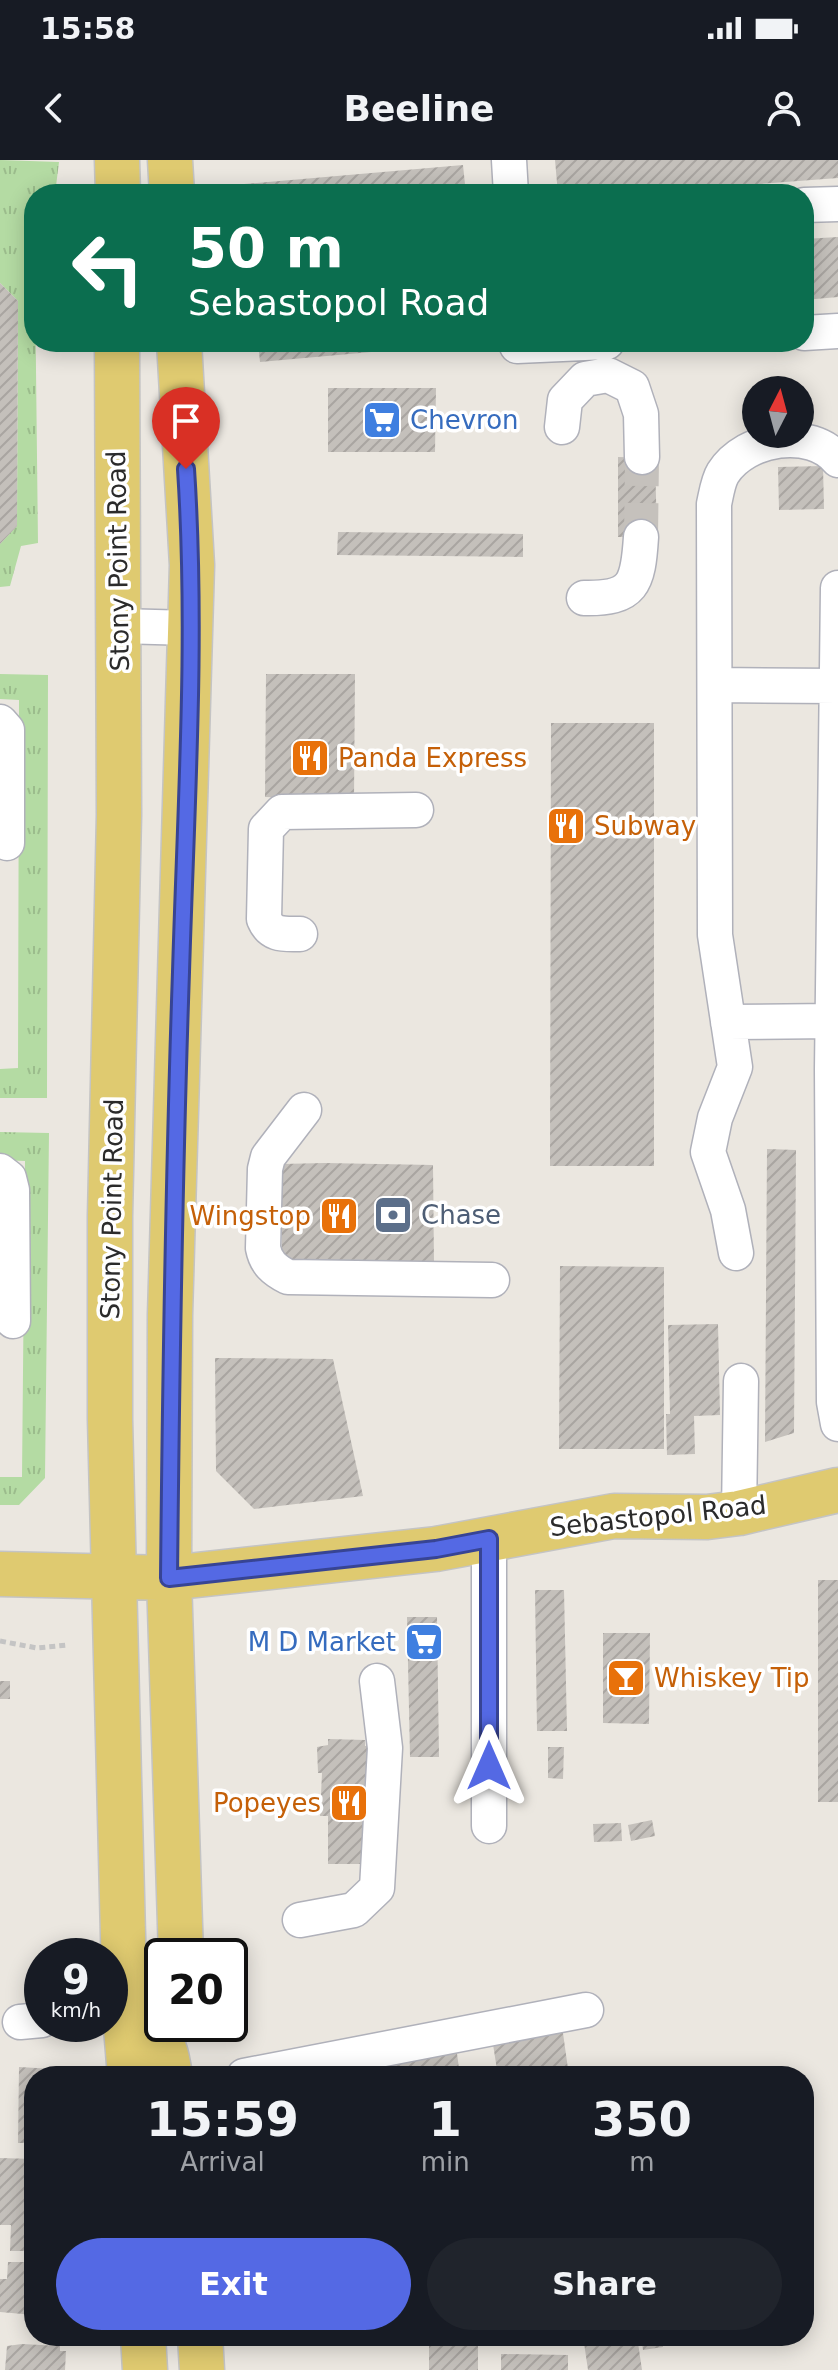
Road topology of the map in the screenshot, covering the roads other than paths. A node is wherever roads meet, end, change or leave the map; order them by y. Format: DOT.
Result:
graph roads {
  1 [pos="117,160"];
  2 [pos="170,160"];
  3 [pos="509,160"];
  4 [pos="118,184"];
  5 [pos="171,184"];
  6 [pos="510,184"];
  7 [pos="838,204"];
  8 [pos="814,205"];
  9 [pos="838,331"];
  10 [pos="814,332"];
  11 [pos="117,352"];
  12 [pos="180,352"];
  13 [pos="562,427"];
  14 [pos="642,457"];
  15 [pos="838,460"];
  16 [pos="641,537"];
  17 [pos="838,588"];
  18 [pos="584,598"];
  19 [pos="119,626"];
  20 [pos="191,628"];
  21 [pos="715,685"];
  22 [pos="837,686"];
  23 [pos="0,722"];
  24 [pos="416,810"];
  25 [pos="7,843"];
  26 [pos="300,934"];
  27 [pos="833,1021"];
  28 [pos="728,1022"];
  29 [pos="304,1110"];
  30 [pos="0,1171"];
  31 [pos="736,1253"];
  32 [pos="492,1280"];
  33 [pos="13,1321"];
  34 [pos="741,1381"];
  35 [pos="838,1424"];
  36 [pos="838,1490"];
  37 [pos="739,1513"];
  38 [pos="489,1539"];
  39 [pos="0,1574"];
  40 [pos="169,1578"];
  41 [pos="115,1579"];
  42 [pos="377,1681"];
  43 [pos="489,1826"];
  44 [pos="300,1920"];
  45 [pos="117,1938"];
  46 [pos="180,1938"];
  47 [pos="586,2010"];
  48 [pos="128,2017"];
  49 [pos="123,2042"];
  50 [pos="184,2042"];
  51 [pos="128,2066"];
  52 [pos="169,2066"];
  53 [pos="185,2066"];
  54 [pos="296,2066"];
  55 [pos="144,2346"];
  56 [pos="201,2346"];
  57 [pos="145,2370"];
  58 [pos="202,2370"];
  1 -- 4 [label="main road"];
  2 -- 5 [label="main road"];
  3 -- 6 [label="lane"];
  7 -- 8 [label="lane"];
  9 -- 10 [label="lane"];
  11 -- 19 [label="main road, Stony Point Road"];
  12 -- 20 [label="main road"];
  13 -- 14 [label="lane"];
  15 -- 21 [label="lane"];
  16 -- 18 [label="lane"];
  17 -- 22 [label="lane"];
  19 -- 20 [label="lane"];
  19 -- 41 [label="main road, Stony Point Road"];
  20 -- 40 [label="main road"];
  21 -- 22 [label="lane"];
  21 -- 28 [label="lane"];
  22 -- 27 [label="lane"];
  23 -- 25 [label="lane"];
  24 -- 26 [label="lane"];
  27 -- 28 [label="lane"];
  27 -- 35 [label="lane"];
  28 -- 31 [label="lane"];
  29 -- 32 [label="lane"];
  30 -- 33 [label="lane"];
  34 -- 37 [label="lane"];
  36 -- 37 [label="main road, Sebastopol Road"];
  37 -- 38 [label="main road, Sebastopol Road"];
  38 -- 40 [label="main road, Sebastopol Road"];
  38 -- 43 [label="lane"];
  39 -- 41 [label="main road, Sebastopol Road"];
  40 -- 41 [label="main road, Sebastopol Road"];
  40 -- 46 [label="main road"];
  41 -- 45 [label="main road, Stony Point Road"];
  42 -- 44 [label="lane"];
  47 -- 54 [label="lane"];
  48 -- 52 [label="main road"];
  49 -- 51 [label="main road, Stony Point Road"];
  50 -- 53 [label="main road"];
  55 -- 57 [label="main road"];
  56 -- 58 [label="main road"];
}
